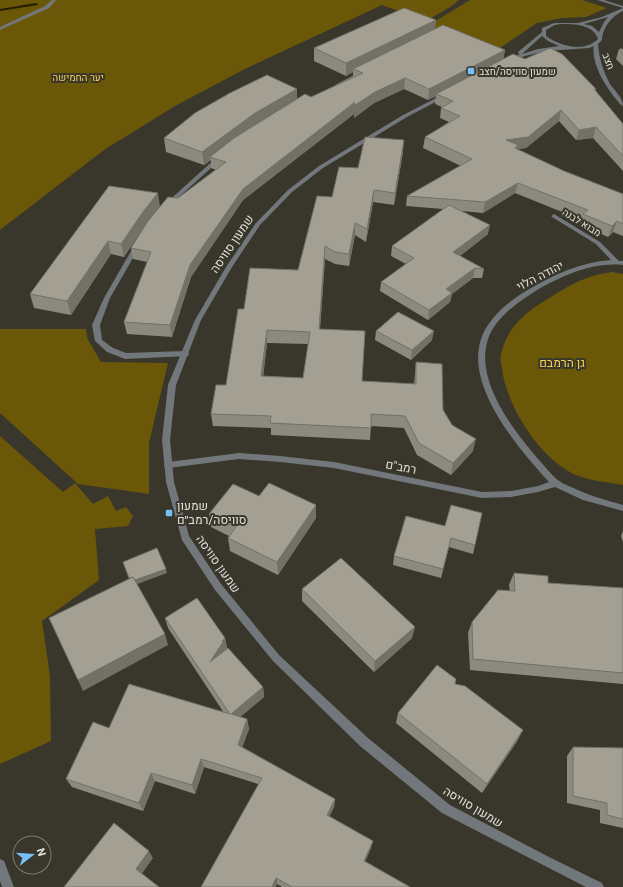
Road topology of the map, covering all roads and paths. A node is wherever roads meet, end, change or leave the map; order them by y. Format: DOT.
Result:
graph roads {
  1 [pos="54,0"];
  2 [pos="599,0"];
  3 [pos="623,8"];
  4 [pos="615,14"];
  5 [pos="569,23"];
  6 [pos="0,29"];
  7 [pos="543,33"];
  8 [pos="600,36"];
  9 [pos="596,44"];
  10 [pos="570,47"];
  11 [pos="370,69"];
  12 [pos="334,87"];
  13 [pos="452,91"];
  14 [pos="623,104"];
  15 [pos="227,152"];
  16 [pos="163,209"];
  17 [pos="554,216"];
  18 [pos="140,241"];
  19 [pos="620,263"];
  20 [pos="185,354"];
  21 [pos="168,465"];
  22 [pos="555,483"];
  23 [pos="623,508"];
  24 [pos="0,865"];
  25 [pos="8,887"];
  26 [pos="598,887"];
  1 -- 6 [label="street"];
  2 -- 3 [label="street"];
  3 -- 4 [label="street"];
  4 -- 5 [label="street"];
  4 -- 8 [label="street"];
  5 -- 7 [label="street"];
  5 -- 8 [label="street"];
  7 -- 10 [label="street"];
  7 -- 10 [label="street"];
  8 -- 9 [label="street"];
  9 -- 10 [label="street"];
  9 -- 14 [label="street, חצב"];
  11 -- 12 [label="street"];
  13 -- 20 [label="street, שמעון סוויסה"];
  15 -- 16 [label="street"];
  17 -- 19 [label="street, מבוא לבנה"];
  18 -- 20 [label="street"];
  19 -- 22 [label="street, יהודה הלוי"];
  20 -- 21 [label="street, שמעון סוויסה"];
  21 -- 22 [label="street, רמב\"ם"];
  21 -- 26 [label="street, שמעון סוויסה"];
  22 -- 23 [label="street"];
  24 -- 25 [label="street"];
}
